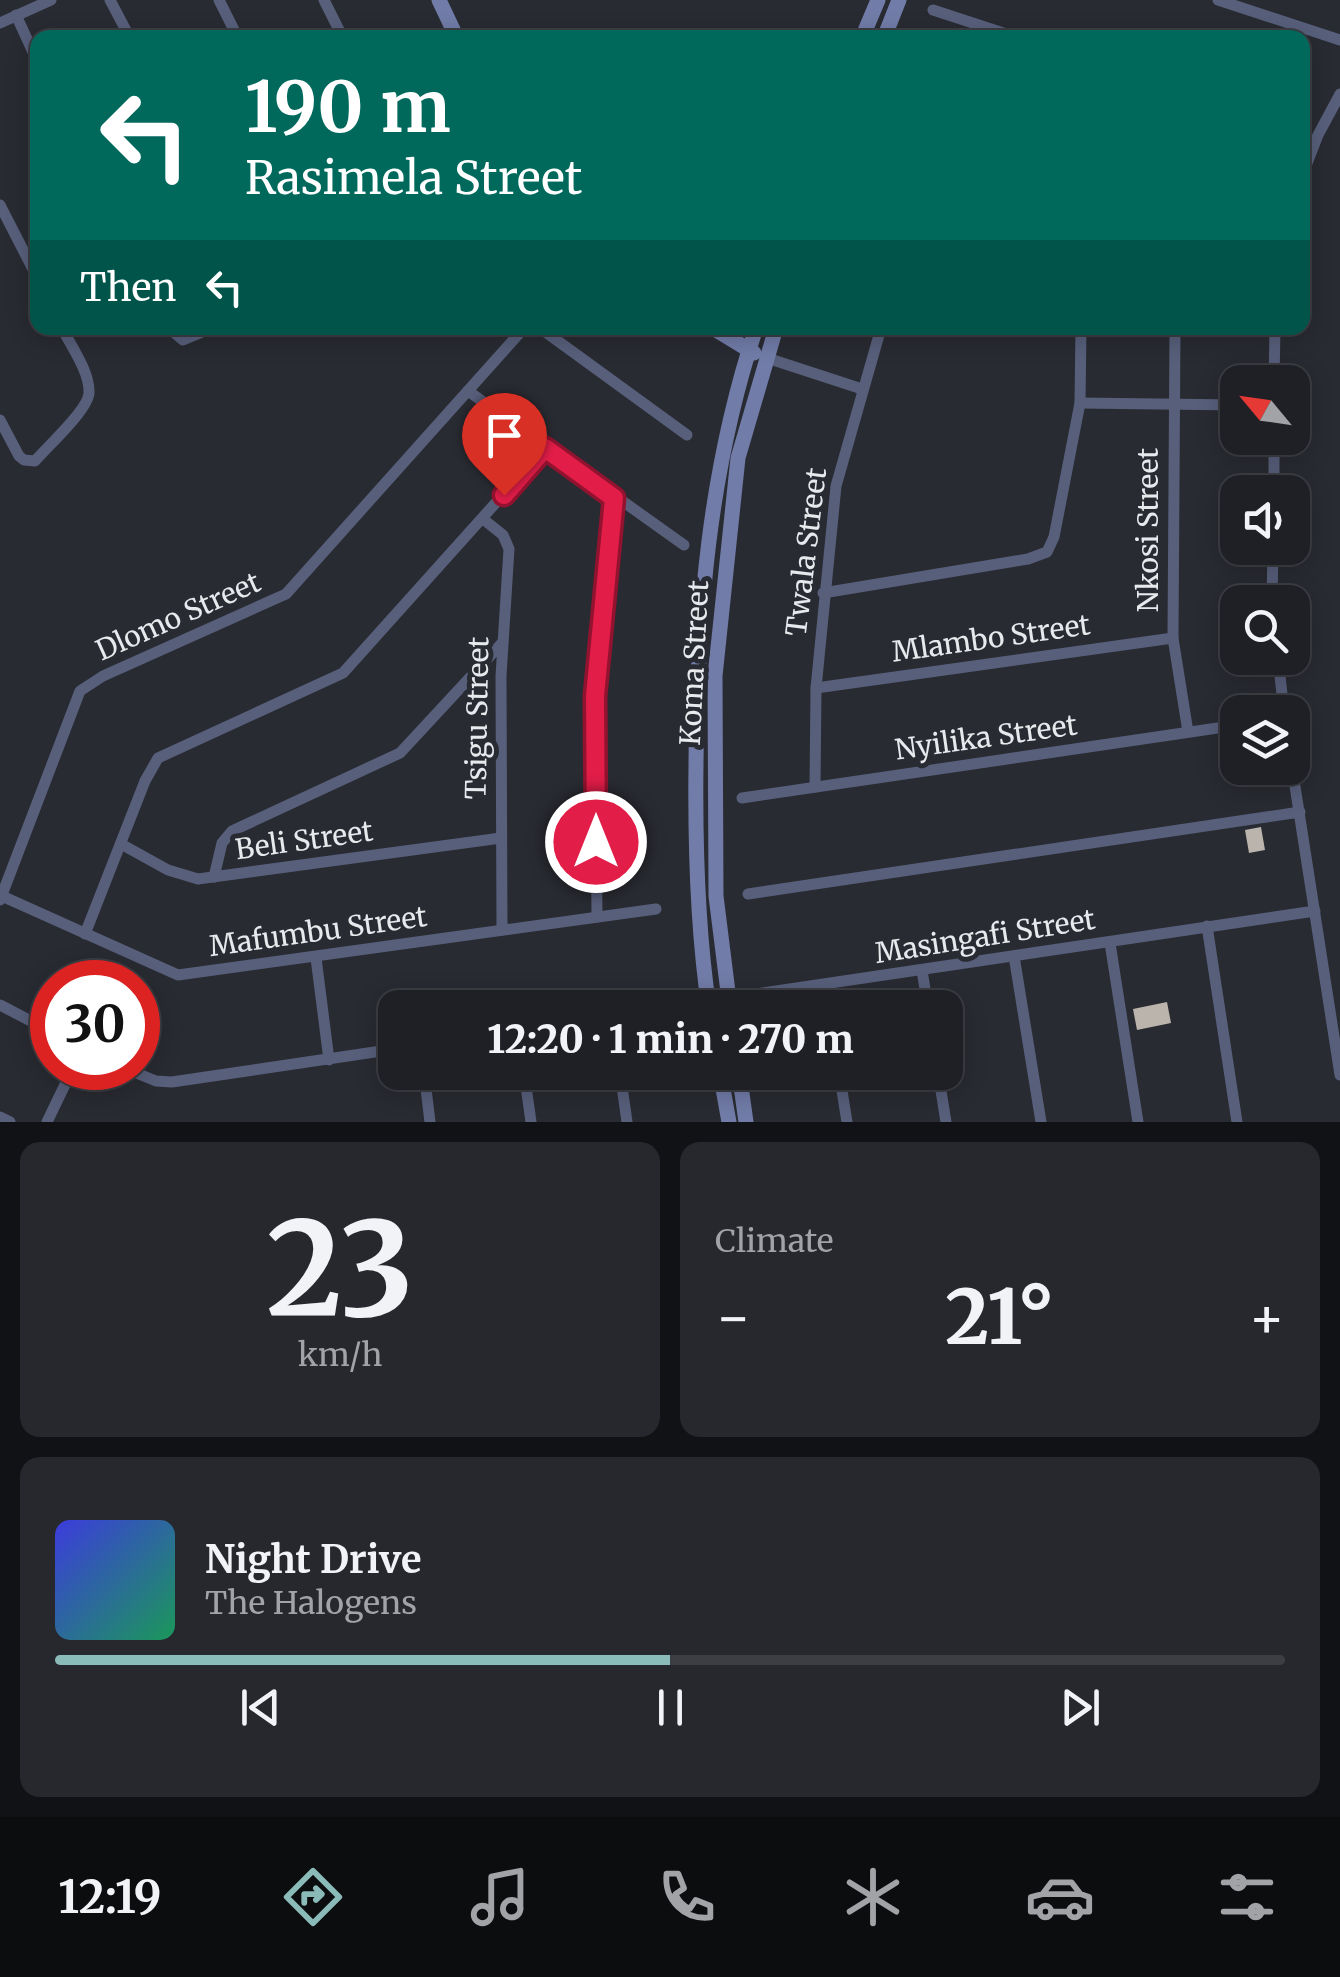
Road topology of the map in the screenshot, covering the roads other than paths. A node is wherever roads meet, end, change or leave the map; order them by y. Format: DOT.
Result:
graph roads {
  1 [pos="51,0"];
  2 [pos="110,0"];
  3 [pos="219,0"];
  4 [pos="324,0"];
  5 [pos="439,0"];
  6 [pos="878,0"];
  7 [pos="899,0"];
  8 [pos="1218,0"];
  9 [pos="934,10"];
  10 [pos="16,15"];
  11 [pos="0,22"];
  12 [pos="126,30"];
  13 [pos="234,30"];
  14 [pos="339,30"];
  15 [pos="453,30"];
  16 [pos="865,30"];
  17 [pos="887,30"];
  18 [pos="984,30"];
  19 [pos="1310,30"];
  20 [pos="1310,30"];
  21 [pos="1340,40"];
  22 [pos="30,46"];
  23 [pos="1340,94"];
  24 [pos="1310,132"];
  25 [pos="1318,135"];
  26 [pos="1310,156"];
  27 [pos="0,206"];
  28 [pos="30,264"];
  29 [pos="65,335"];
  30 [pos="518,335"];
  31 [pos="550,335"];
  32 [pos="724,335"];
  33 [pos="754,335"];
  34 [pos="774,335"];
  35 [pos="879,335"];
  36 [pos="1081,335"];
  37 [pos="1175,335"];
  38 [pos="1275,335"];
  39 [pos="748,351"];
  40 [pos="767,358"];
  41 [pos="1274,365"];
  42 [pos="468,390"];
  43 [pos="862,390"];
  44 [pos="1080,403"];
  45 [pos="1220,405"];
  46 [pos="1173,406"];
  47 [pos="0,420"];
  48 [pos="687,435"];
  49 [pos="545,448"];
  50 [pos="614,498"];
  51 [pos="483,518"];
  52 [pos="684,545"];
  53 [pos="823,593"];
  54 [pos="1173,638"];
  55 [pos="502,643"];
  56 [pos="816,688"];
  57 [pos="1220,728"];
  58 [pos="1188,732"];
  59 [pos="1295,785"];
  60 [pos="815,787"];
  61 [pos="742,798"];
  62 [pos="1300,812"];
  63 [pos="500,838"];
  64 [pos="121,844"];
  65 [pos="214,878"];
  66 [pos="748,894"];
  67 [pos="1,898"];
  68 [pos="656,909"];
  69 [pos="1315,912"];
  70 [pos="596,918"];
  71 [pos="1207,926"];
  72 [pos="502,930"];
  73 [pos="84,934"];
  74 [pos="1110,942"];
  75 [pos="1014,956"];
  76 [pos="316,958"];
  77 [pos="922,970"];
  78 [pos="825,986"];
  79 [pos="708,990"];
  80 [pos="727,990"];
  81 [pos="802,990"];
  82 [pos="826,990"];
  83 [pos="925,990"];
  84 [pos="0,1005"];
  85 [pos="30,1021"];
  86 [pos="378,1052"];
  87 [pos="329,1060"];
  88 [pos="1340,1075"];
  89 [pos="160,1081"];
  90 [pos="62,1090"];
  91 [pos="426,1090"];
  92 [pos="527,1090"];
  93 [pos="623,1090"];
  94 [pos="723,1090"];
  95 [pos="742,1090"];
  96 [pos="842,1090"];
  97 [pos="941,1090"];
  98 [pos="0,1117"];
  99 [pos="10,1122"];
  100 [pos="47,1122"];
  101 [pos="430,1122"];
  102 [pos="532,1122"];
  103 [pos="627,1122"];
  104 [pos="728,1122"];
  105 [pos="746,1122"];
  106 [pos="847,1122"];
  107 [pos="946,1122"];
  108 [pos="1041,1122"];
  109 [pos="1138,1122"];
  110 [pos="1237,1122"];
  1 -- 10 [label="street"];
  2 -- 12 [label="street"];
  3 -- 13 [label="street"];
  4 -- 14 [label="street"];
  5 -- 15 [label="main road"];
  6 -- 16 [label="main road"];
  7 -- 17 [label="main road"];
  8 -- 19 [label="street"];
  9 -- 18 [label="street"];
  10 -- 11 [label="street"];
  10 -- 22 [label="street"];
  20 -- 21 [label="street"];
  23 -- 25 [label="street"];
  24 -- 25 [label="street"];
  25 -- 26 [label="street"];
  27 -- 28 [label="street"];
  29 -- 47 [label="street"];
  30 -- 42 [label="street, Dlomo Street"];
  31 -- 48 [label="street"];
  32 -- 39 [label="main road"];
  33 -- 39 [label="main road, Koma Street"];
  34 -- 40 [label="main road, Koma Street"];
  35 -- 43 [label="street, Twala Street"];
  36 -- 44 [label="street"];
  37 -- 46 [label="street, Nkosi Street"];
  38 -- 41 [label="street"];
  39 -- 40 [label="main road"];
  39 -- 79 [label="main road, Koma Street"];
  40 -- 43 [label="street"];
  40 -- 80 [label="main road, Koma Street"];
  42 -- 49 [label="street"];
  42 -- 67 [label="street, Dlomo Street"];
  43 -- 53 [label="street, Twala Street"];
  44 -- 46 [label="street"];
  44 -- 53 [label="street"];
  45 -- 46 [label="street"];
  46 -- 54 [label="street, Nkosi Street"];
  49 -- 50 [label="street"];
  49 -- 51 [label="street"];
  50 -- 52 [label="street"];
  50 -- 70 [label="street"];
  51 -- 55 [label="street, Tsigu Street"];
  51 -- 64 [label="street"];
  53 -- 56 [label="street, Twala Street"];
  54 -- 56 [label="street, Mlambo Street"];
  54 -- 58 [label="street, Nkosi Street"];
  55 -- 63 [label="street, Tsigu Street"];
  55 -- 65 [label="street"];
  56 -- 60 [label="street, Twala Street"];
  57 -- 58 [label="street, Nyilika Street"];
  58 -- 60 [label="street, Nyilika Street"];
  59 -- 62 [label="street"];
  60 -- 61 [label="street, Nyilika Street"];
  62 -- 66 [label="street"];
  62 -- 69 [label="street"];
  63 -- 65 [label="street, Beli Street"];
  63 -- 72 [label="street, Tsigu Street"];
  64 -- 65 [label="street, Beli Street"];
  64 -- 73 [label="street"];
  67 -- 73 [label="street, Mafumbu Street"];
  68 -- 70 [label="street, Mafumbu Street"];
  69 -- 71 [label="street, Masingafi Street"];
  69 -- 88 [label="street"];
  70 -- 72 [label="street, Mafumbu Street"];
  71 -- 74 [label="street, Masingafi Street"];
  71 -- 110 [label="street"];
  72 -- 76 [label="street, Mafumbu Street"];
  73 -- 76 [label="street, Mafumbu Street"];
  74 -- 75 [label="street, Masingafi Street"];
  74 -- 109 [label="street"];
  75 -- 77 [label="street, Masingafi Street"];
  75 -- 108 [label="street"];
  76 -- 87 [label="street"];
  77 -- 78 [label="street, Masingafi Street"];
  77 -- 83 [label="street"];
  78 -- 81 [label="street, Masingafi Street"];
  78 -- 82 [label="street"];
  84 -- 85 [label="street"];
  86 -- 87 [label="street"];
  87 -- 89 [label="street"];
  90 -- 100 [label="street"];
  91 -- 101 [label="street"];
  92 -- 102 [label="street"];
  93 -- 103 [label="street"];
  94 -- 104 [label="main road"];
  95 -- 105 [label="main road"];
  96 -- 106 [label="street"];
  97 -- 107 [label="street"];
  98 -- 99 [label="street"];
}
